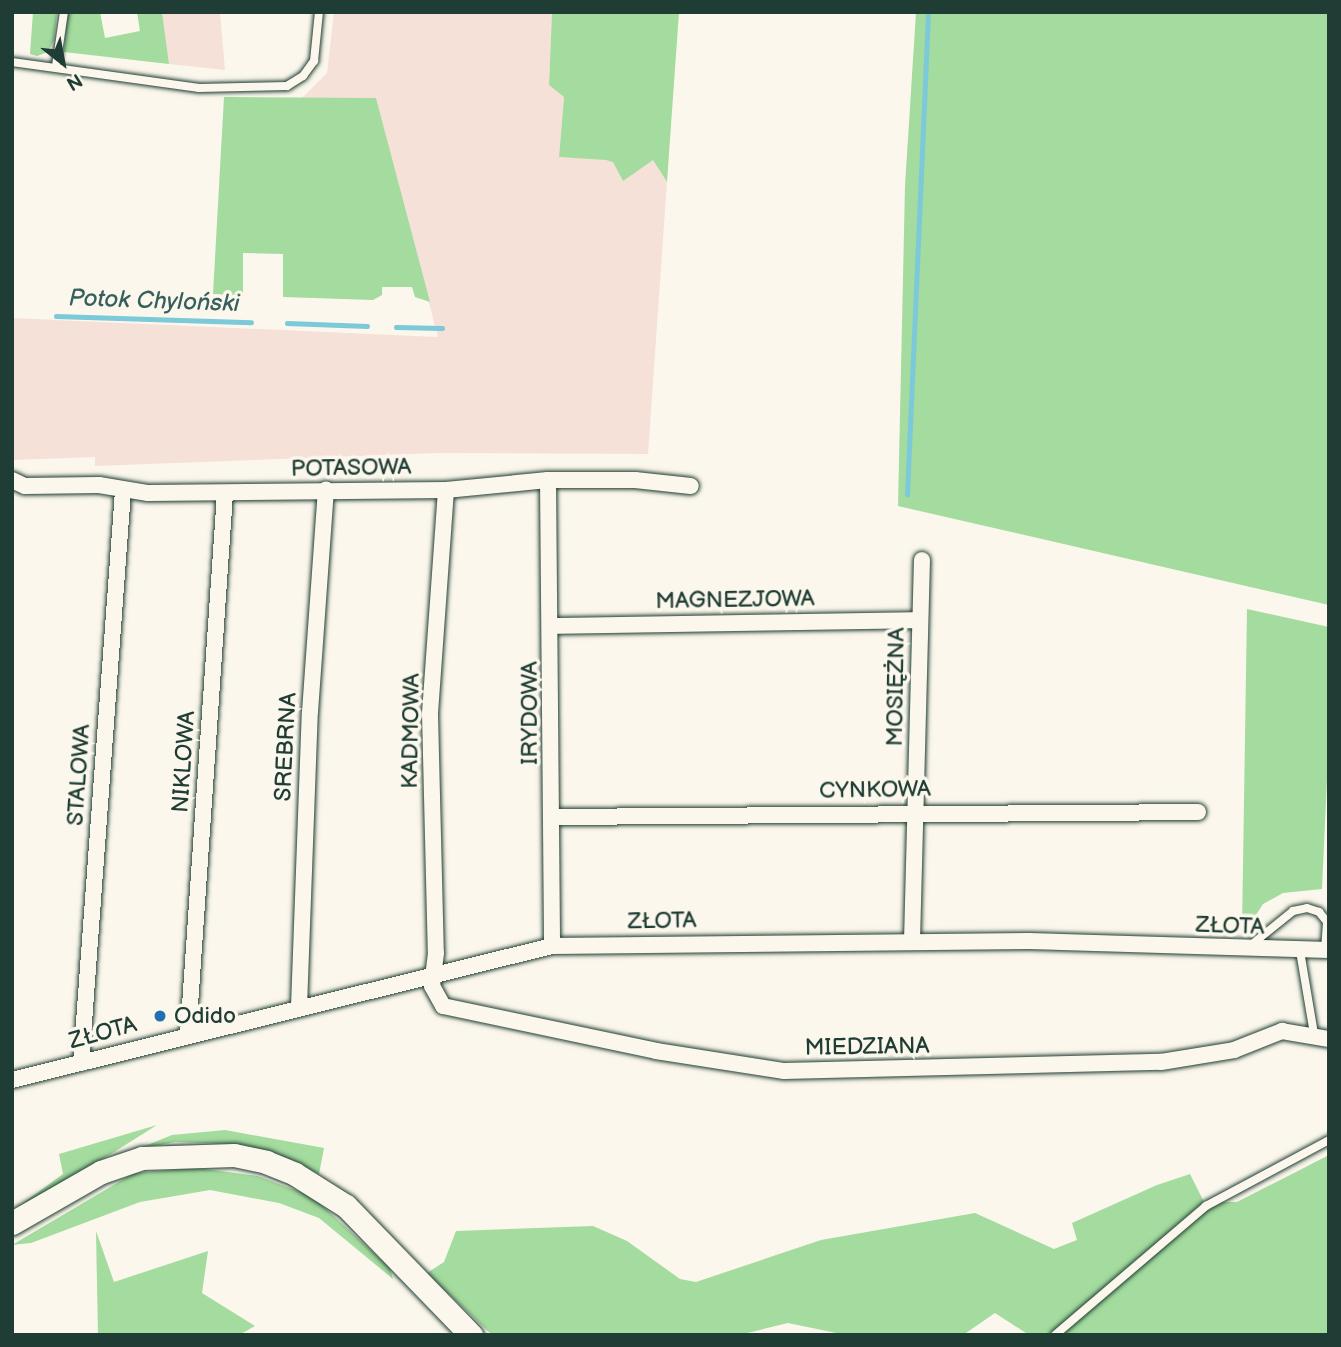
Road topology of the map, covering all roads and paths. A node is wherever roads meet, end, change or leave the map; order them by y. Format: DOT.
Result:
graph roads {
  1 [pos="64,12"];
  2 [pos="320,12"];
  3 [pos="12,62"];
  4 [pos="56,66"];
  5 [pos="548,480"];
  6 [pos="16,484"];
  7 [pos="691,486"];
  8 [pos="326,490"];
  9 [pos="446,490"];
  10 [pos="123,491"];
  11 [pos="225,493"];
  12 [pos="922,560"];
  13 [pos="920,620"];
  14 [pos="552,626"];
  15 [pos="1198,812"];
  16 [pos="916,813"];
  17 [pos="554,817"];
  18 [pos="912,941"];
  19 [pos="552,946"];
  20 [pos="1244,950"];
  21 [pos="1300,951"];
  22 [pos="1327,951"];
  23 [pos="433,974"];
  24 [pos="299,1007"];
  25 [pos="188,1035"];
  26 [pos="1321,1036"];
  27 [pos="81,1063"];
  28 [pos="12,1080"];
  29 [pos="1329,1140"];
  30 [pos="12,1223"];
  31 [pos="471,1335"];
  32 [pos="1055,1335"];
  1 -- 4 [label="lane"];
  2 -- 4 [label="lane"];
  3 -- 4 [label="lane"];
  5 -- 7 [label="street, POTASOWA"];
  5 -- 9 [label="street, POTASOWA"];
  5 -- 14 [label="street, IRYDOWA"];
  6 -- 10 [label="street, POTASOWA"];
  8 -- 9 [label="street, POTASOWA"];
  8 -- 11 [label="street, POTASOWA"];
  8 -- 24 [label="street, SREBRNA"];
  9 -- 23 [label="street, KADMOWA"];
  10 -- 11 [label="street, POTASOWA"];
  10 -- 27 [label="street, STALOWA"];
  11 -- 25 [label="street, NIKLOWA"];
  12 -- 13 [label="street, MOSIĘŻNA"];
  13 -- 14 [label="street, MAGNEZJOWA"];
  13 -- 16 [label="street, MOSIĘŻNA"];
  14 -- 17 [label="street, IRYDOWA"];
  15 -- 16 [label="street, CYNKOWA"];
  16 -- 17 [label="street, CYNKOWA"];
  16 -- 18 [label="street, MOSIĘŻNA"];
  17 -- 19 [label="street, IRYDOWA"];
  18 -- 19 [label="street, ZŁOTA"];
  18 -- 20 [label="street, ZŁOTA"];
  19 -- 23 [label="street, ZŁOTA"];
  20 -- 21 [label="street, ZŁOTA"];
  20 -- 22 [label="lane"];
  21 -- 22 [label="street, ZŁOTA"];
  21 -- 26 [label="lane"];
  23 -- 24 [label="street, ZŁOTA"];
  23 -- 26 [label="street, MIEDZIANA"];
  24 -- 25 [label="street, ZŁOTA"];
  25 -- 27 [label="street, ZŁOTA"];
  27 -- 28 [label="street, ZŁOTA"];
  29 -- 32 [label="lane"];
  30 -- 31 [label="street"];
}
